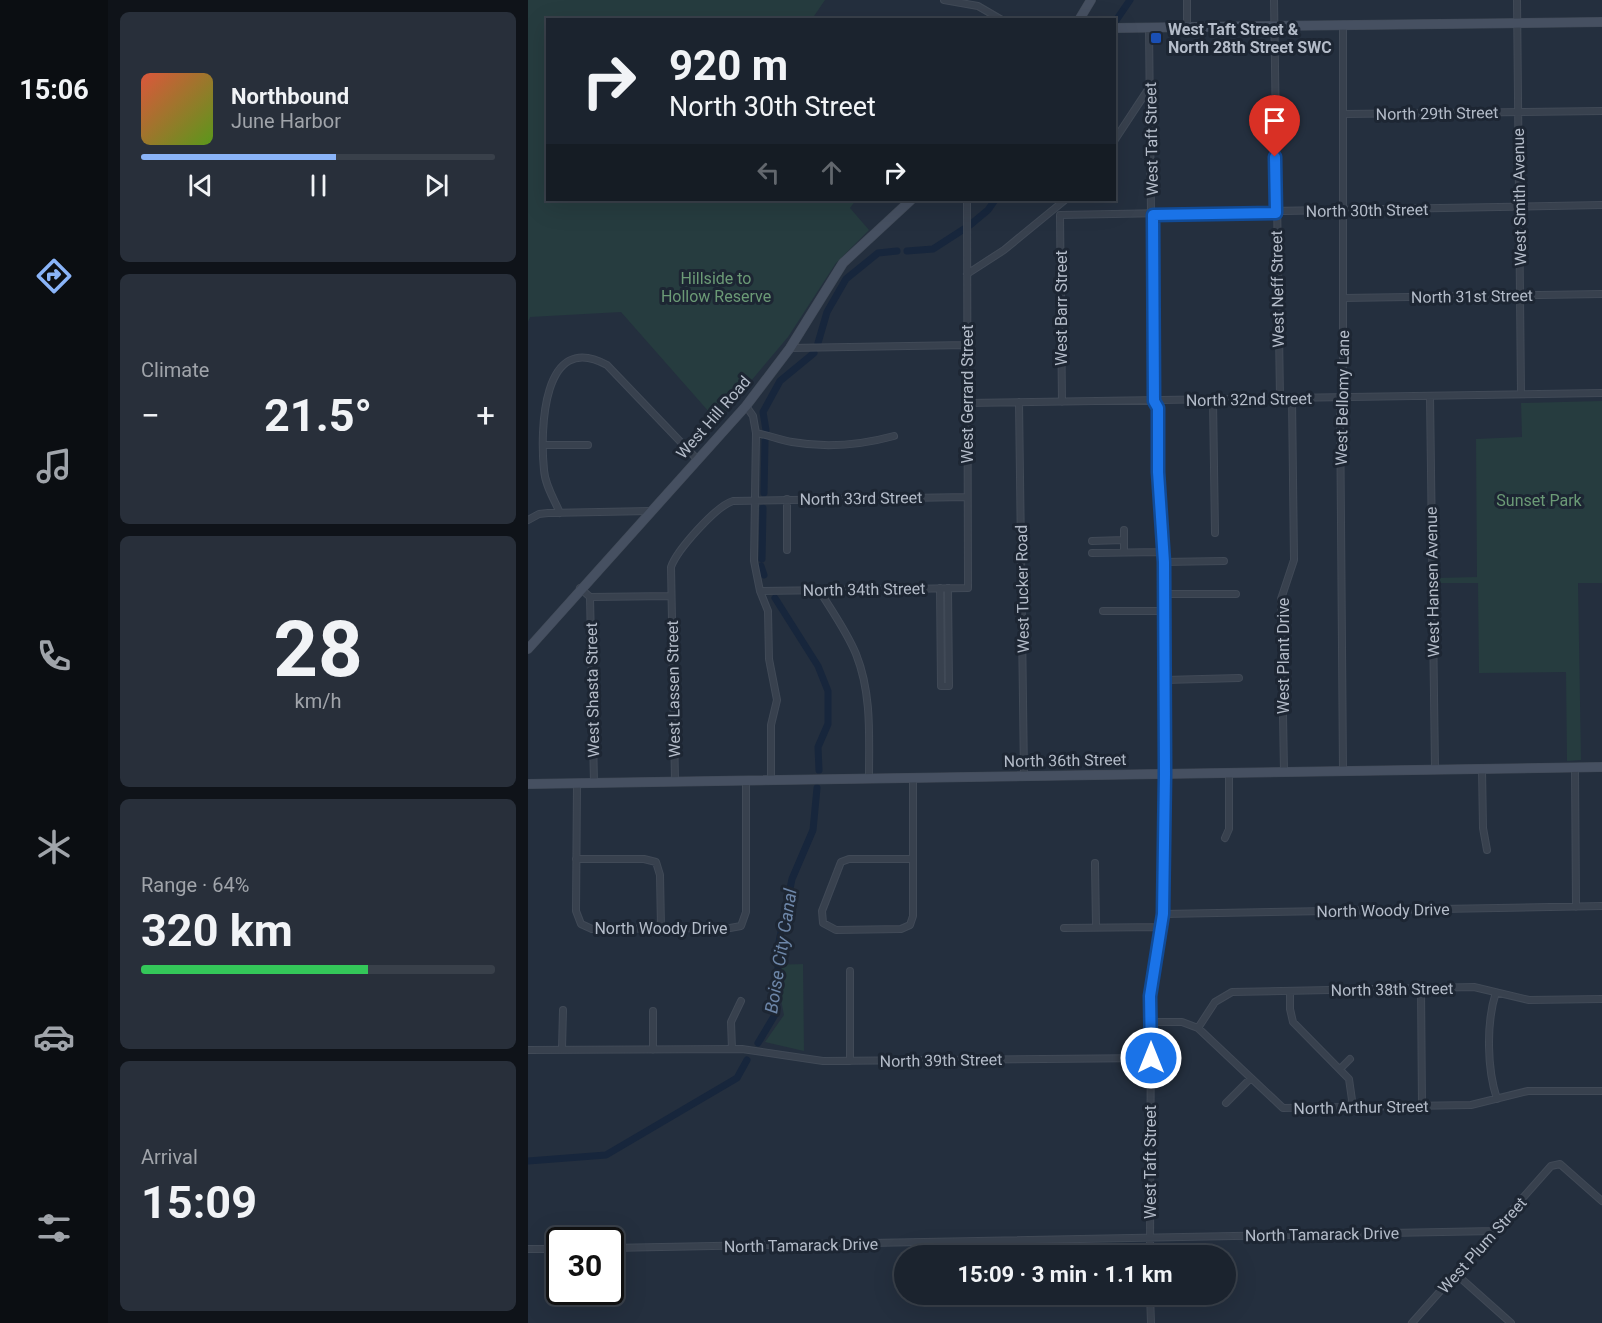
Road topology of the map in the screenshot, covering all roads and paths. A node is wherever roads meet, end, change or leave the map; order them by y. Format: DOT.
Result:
graph roads {
  1 [pos="944,0"];
  2 [pos="1091,0"];
  3 [pos="1187,0"];
  4 [pos="1274,0"];
  5 [pos="1517,0"];
  6 [pos="999,18"];
  7 [pos="1080,18"];
  8 [pos="1602,22"];
  9 [pos="1517,23"];
  10 [pos="1343,25"];
  11 [pos="1275,26"];
  12 [pos="1149,27"];
  13 [pos="1187,27"];
  14 [pos="1116,28"];
  15 [pos="1149,88"];
  16 [pos="1602,111"];
  17 [pos="1518,112"];
  18 [pos="1343,114"];
  19 [pos="1116,138"];
  20 [pos="910,201"];
  21 [pos="967,201"];
  22 [pos="1064,201"];
  23 [pos="1602,205"];
  24 [pos="1519,207"];
  25 [pos="1054,209"];
  26 [pos="1343,210"];
  27 [pos="1276,213"];
  28 [pos="1060,215"];
  29 [pos="1153,215"];
  30 [pos="967,273"];
  31 [pos="1602,294"];
  32 [pos="1520,295"];
  33 [pos="1343,298"];
  34 [pos="967,345"];
  35 [pos="790,348"];
  36 [pos="1602,393"];
  37 [pos="1521,394"];
  38 [pos="1430,396"];
  39 [pos="1340,398"];
  40 [pos="1280,399"];
  41 [pos="1292,399"];
  42 [pos="1213,400"];
  43 [pos="1154,401"];
  44 [pos="1019,402"];
  45 [pos="1062,402"];
  46 [pos="967,403"];
  47 [pos="746,406"];
  48 [pos="756,433"];
  49 [pos="894,436"];
  50 [pos="544,445"];
  51 [pos="588,445"];
  52 [pos="698,459"];
  53 [pos="968,497"];
  54 [pos="787,499"];
  55 [pos="755,501"];
  56 [pos="651,511"];
  57 [pos="560,513"];
  58 [pos="528,520"];
  59 [pos="1124,530"];
  60 [pos="1215,533"];
  61 [pos="1124,540"];
  62 [pos="1092,541"];
  63 [pos="788,550"];
  64 [pos="1124,552"];
  65 [pos="1161,552"];
  66 [pos="1092,553"];
  67 [pos="1224,561"];
  68 [pos="1164,562"];
  69 [pos="580,588"];
  70 [pos="940,588"];
  71 [pos="948,588"];
  72 [pos="968,588"];
  73 [pos="819,590"];
  74 [pos="760,591"];
  75 [pos="1164,594"];
  76 [pos="1236,594"];
  77 [pos="671,596"];
  78 [pos="590,597"];
  79 [pos="1103,611"];
  80 [pos="1164,611"];
  81 [pos="528,649"];
  82 [pos="1239,678"];
  83 [pos="1165,680"];
  84 [pos="1602,767"];
  85 [pos="1482,768"];
  86 [pos="1575,768"];
  87 [pos="1435,769"];
  88 [pos="1343,771"];
  89 [pos="1284,772"];
  90 [pos="1229,773"];
  91 [pos="1165,774"];
  92 [pos="1024,776"];
  93 [pos="869,778"];
  94 [pos="913,778"];
  95 [pos="746,780"];
  96 [pos="771,780"];
  97 [pos="675,781"];
  98 [pos="577,783"];
  99 [pos="594,783"];
  100 [pos="528,784"];
  101 [pos="1225,838"];
  102 [pos="1488,850"];
  103 [pos="576,859"];
  104 [pos="913,859"];
  105 [pos="1095,863"];
  106 [pos="1602,906"];
  107 [pos="1576,907"];
  108 [pos="1163,914"];
  109 [pos="1064,927"];
  110 [pos="1096,927"];
  111 [pos="1162,927"];
  112 [pos="661,928"];
  113 [pos="850,971"];
  114 [pos="1421,988"];
  115 [pos="1290,991"];
  116 [pos="1497,993"];
  117 [pos="1602,999"];
  118 [pos="741,1001"];
  119 [pos="563,1010"];
  120 [pos="653,1011"];
  121 [pos="1151,1022"];
  122 [pos="1198,1028"];
  123 [pos="562,1049"];
  124 [pos="732,1049"];
  125 [pos="528,1050"];
  126 [pos="654,1050"];
  127 [pos="1151,1058"];
  128 [pos="1350,1059"];
  129 [pos="850,1061"];
  130 [pos="1341,1068"];
  131 [pos="1251,1078"];
  132 [pos="1602,1091"];
  133 [pos="1497,1099"];
  134 [pos="1226,1103"];
  135 [pos="1422,1106"];
  136 [pos="1353,1107"];
  137 [pos="1602,1201"];
  138 [pos="1495,1232"];
  139 [pos="1149,1240"];
  140 [pos="1149,1245"];
  141 [pos="546,1248"];
  142 [pos="624,1248"];
  143 [pos="528,1249"];
  144 [pos="1456,1274"];
  145 [pos="1150,1305"];
  146 [pos="1151,1323"];
  147 [pos="1412,1323"];
  148 [pos="1511,1323"];
  1 -- 6 [label="street"];
  2 -- 7 [label="street"];
  3 -- 13 [label="street"];
  4 -- 11 [label="street, West Neff Street"];
  5 -- 9 [label="street, West Smith Avenue"];
  8 -- 9 [label="street"];
  9 -- 10 [label="street"];
  9 -- 17 [label="street, West Smith Avenue"];
  10 -- 11 [label="street"];
  10 -- 18 [label="street, West Bellomy Lane"];
  11 -- 13 [label="street"];
  11 -- 27 [label="street, West Neff Street"];
  12 -- 13 [label="street"];
  12 -- 14 [label="street"];
  12 -- 15 [label="street, West Taft Street"];
  15 -- 19 [label="street"];
  15 -- 29 [label="street, West Taft Street"];
  16 -- 17 [label="street, North 29th Street"];
  17 -- 18 [label="street, North 29th Street"];
  17 -- 24 [label="street, West Smith Avenue"];
  18 -- 26 [label="street, West Bellomy Lane"];
  20 -- 35 [label="street, West Hill Road"];
  21 -- 30 [label="street, West Gerrard Street"];
  22 -- 25 [label="street"];
  23 -- 24 [label="street, North 30th Street"];
  24 -- 26 [label="street, North 30th Street"];
  24 -- 32 [label="street, West Smith Avenue"];
  25 -- 28 [label="street"];
  25 -- 30 [label="street"];
  26 -- 27 [label="street, North 30th Street"];
  26 -- 33 [label="street, West Bellomy Lane"];
  27 -- 29 [label="street, North 30th Street"];
  27 -- 40 [label="street, West Neff Street"];
  28 -- 29 [label="street, North 30th Street"];
  28 -- 45 [label="street, West Barr Street"];
  29 -- 43 [label="street, West Taft Street"];
  30 -- 34 [label="street, West Gerrard Street"];
  31 -- 32 [label="street, North 31st Street"];
  32 -- 33 [label="street, North 31st Street"];
  32 -- 37 [label="street, West Smith Avenue"];
  33 -- 39 [label="street, West Bellomy Lane"];
  34 -- 35 [label="street"];
  34 -- 46 [label="street, West Gerrard Street"];
  35 -- 47 [label="street, West Hill Road"];
  36 -- 37 [label="street, North 32nd Street"];
  37 -- 38 [label="street, North 32nd Street"];
  38 -- 39 [label="street, North 32nd Street"];
  38 -- 87 [label="street, West Hansen Avenue"];
  39 -- 41 [label="street, North 32nd Street"];
  39 -- 88 [label="street, West Bellomy Lane"];
  40 -- 41 [label="street, North 32nd Street"];
  40 -- 42 [label="street, North 32nd Street"];
  41 -- 89 [label="street, West Plant Drive"];
  42 -- 43 [label="street, North 32nd Street"];
  42 -- 60 [label="street"];
  43 -- 45 [label="street, North 32nd Street"];
  43 -- 65 [label="street, West Taft Street"];
  44 -- 45 [label="street, North 32nd Street"];
  44 -- 46 [label="street, North 32nd Street"];
  44 -- 92 [label="street, West Tucker Road"];
  46 -- 53 [label="street, West Gerrard Street"];
  47 -- 48 [label="street"];
  47 -- 52 [label="street, West Hill Road"];
  48 -- 49 [label="street"];
  48 -- 55 [label="street"];
  50 -- 51 [label="street"];
  50 -- 52 [label="street"];
  50 -- 57 [label="street"];
  52 -- 56 [label="street, West Hill Road"];
  53 -- 54 [label="street, North 33rd Street"];
  53 -- 72 [label="street, West Gerrard Street"];
  54 -- 55 [label="street, North 33rd Street"];
  54 -- 63 [label="street"];
  55 -- 74 [label="street"];
  55 -- 77 [label="street, North 33rd Street"];
  56 -- 57 [label="street"];
  56 -- 69 [label="street, West Hill Road"];
  57 -- 58 [label="street"];
  59 -- 61 [label="street"];
  61 -- 62 [label="street"];
  61 -- 64 [label="street"];
  64 -- 65 [label="street"];
  64 -- 66 [label="street"];
  65 -- 68 [label="street, West Taft Street"];
  67 -- 68 [label="street"];
  68 -- 75 [label="street, West Taft Street"];
  69 -- 78 [label="street"];
  69 -- 81 [label="street, West Hill Road"];
  70 -- 71 [label="street, North 34th Street"];
  70 -- 71 [label="street"];
  70 -- 73 [label="street, North 34th Street"];
  71 -- 72 [label="street, North 34th Street"];
  73 -- 74 [label="street, North 34th Street"];
  73 -- 93 [label="street"];
  74 -- 96 [label="street"];
  75 -- 76 [label="street"];
  75 -- 80 [label="street, West Taft Street"];
  77 -- 78 [label="street"];
  77 -- 97 [label="street, West Lassen Street"];
  78 -- 99 [label="street, West Shasta Street"];
  79 -- 80 [label="street"];
  80 -- 83 [label="street, West Taft Street"];
  82 -- 83 [label="street"];
  83 -- 91 [label="street, West Taft Street"];
  84 -- 86 [label="street, North 36th Street"];
  85 -- 86 [label="street, North 36th Street"];
  85 -- 87 [label="street, North 36th Street"];
  85 -- 102 [label="street"];
  86 -- 107 [label="street"];
  87 -- 88 [label="street, North 36th Street"];
  88 -- 89 [label="street, North 36th Street"];
  89 -- 90 [label="street, North 36th Street"];
  90 -- 91 [label="street, North 36th Street"];
  90 -- 101 [label="street"];
  91 -- 92 [label="street, North 36th Street"];
  91 -- 108 [label="street, West Taft Street"];
  92 -- 94 [label="street, North 36th Street"];
  93 -- 94 [label="street, North 36th Street"];
  93 -- 96 [label="street, North 36th Street"];
  94 -- 104 [label="street"];
  95 -- 96 [label="street, North 36th Street"];
  95 -- 97 [label="street, North 36th Street"];
  95 -- 112 [label="street, North Woody Drive"];
  97 -- 99 [label="street, North 36th Street"];
  98 -- 99 [label="street, North 36th Street"];
  98 -- 100 [label="street, North 36th Street"];
  98 -- 103 [label="street"];
  103 -- 112 [label="street"];
  103 -- 112 [label="street, North Woody Drive"];
  104 -- 104 [label="street"];
  105 -- 110 [label="street"];
  106 -- 107 [label="street, North Woody Drive"];
  107 -- 108 [label="street, North Woody Drive"];
  108 -- 111 [label="street, West Taft Street"];
  109 -- 110 [label="street"];
  110 -- 111 [label="street"];
  111 -- 121 [label="street, West Taft Street"];
  113 -- 129 [label="street"];
  114 -- 115 [label="street, North 38th Street"];
  114 -- 116 [label="street, North 38th Street"];
  114 -- 135 [label="street"];
  115 -- 122 [label="street, North 38th Street"];
  115 -- 130 [label="street"];
  116 -- 117 [label="street, North 38th Street"];
  116 -- 133 [label="street"];
  118 -- 124 [label="street"];
  119 -- 123 [label="street"];
  120 -- 126 [label="street"];
  121 -- 122 [label="street"];
  121 -- 127 [label="street, West Taft Street"];
  122 -- 131 [label="street, North Arthur Street"];
  123 -- 125 [label="street, North 39th Street"];
  123 -- 126 [label="street, North 39th Street"];
  124 -- 126 [label="street, North 39th Street"];
  124 -- 129 [label="street, North 39th Street"];
  127 -- 129 [label="street, North 39th Street"];
  127 -- 139 [label="street, West Taft Street"];
  128 -- 130 [label="street"];
  130 -- 136 [label="street"];
  131 -- 134 [label="street"];
  131 -- 136 [label="street, North Arthur Street"];
  132 -- 133 [label="street, North Arthur Street"];
  133 -- 135 [label="street, North Arthur Street"];
  135 -- 136 [label="street, North Arthur Street"];
  137 -- 138 [label="street, West Plum Street"];
  138 -- 139 [label="street, North Tamarack Drive"];
  138 -- 144 [label="street, West Plum Street"];
  139 -- 140 [label="street, West Taft Street"];
  139 -- 142 [label="street, North Tamarack Drive"];
  141 -- 143 [label="street"];
  144 -- 147 [label="street, West Plum Street"];
  144 -- 148 [label="street"];
  145 -- 146 [label="street"];
}
